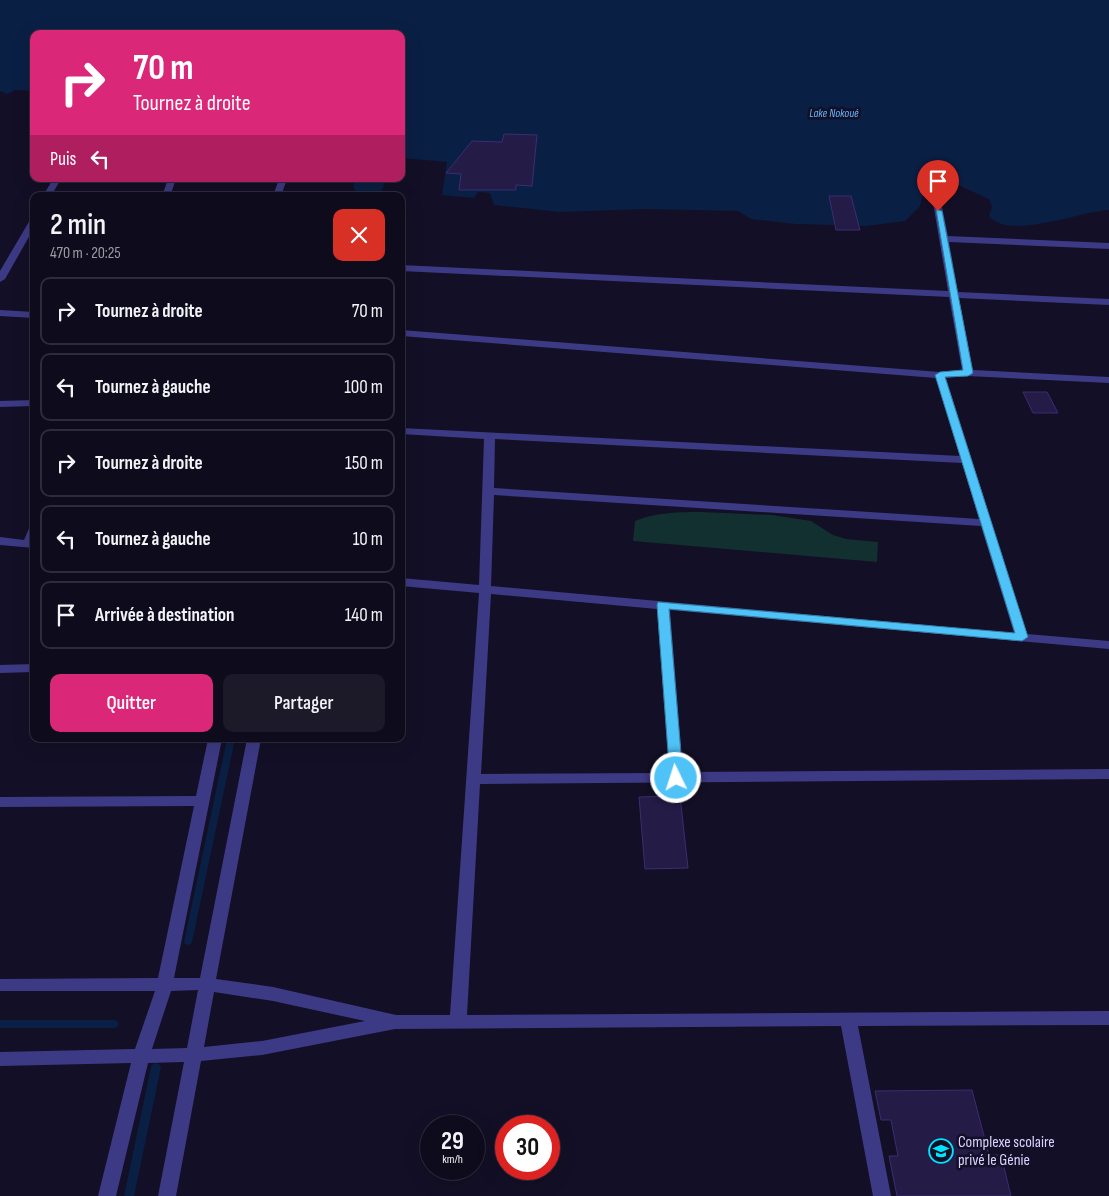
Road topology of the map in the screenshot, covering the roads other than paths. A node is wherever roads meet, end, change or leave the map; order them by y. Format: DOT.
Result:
graph roads {
  1 [pos="936,197"];
  2 [pos="30,227"];
  3 [pos="944,239"];
  4 [pos="1109,246"];
  5 [pos="405,268"];
  6 [pos="0,279"];
  7 [pos="954,296"];
  8 [pos="1109,302"];
  9 [pos="0,313"];
  10 [pos="30,315"];
  11 [pos="405,333"];
  12 [pos="968,373"];
  13 [pos="940,375"];
  14 [pos="1109,380"];
  15 [pos="30,403"];
  16 [pos="0,404"];
  17 [pos="405,431"];
  18 [pos="490,436"];
  19 [pos="968,460"];
  20 [pos="488,491"];
  21 [pos="986,523"];
  22 [pos="0,541"];
  23 [pos="30,544"];
  24 [pos="405,582"];
  25 [pos="485,589"];
  26 [pos="662,605"];
  27 [pos="1022,637"];
  28 [pos="1109,645"];
  29 [pos="30,668"];
  30 [pos="0,669"];
  31 [pos="215,742"];
  32 [pos="253,742"];
  33 [pos="1109,774"];
  34 [pos="676,778"];
  35 [pos="473,779"];
  36 [pos="202,801"];
  37 [pos="0,802"];
  38 [pos="165,984"];
  39 [pos="207,984"];
  40 [pos="0,986"];
  41 [pos="848,1018"];
  42 [pos="1109,1018"];
  43 [pos="458,1021"];
  44 [pos="395,1022"];
  45 [pos="194,1055"];
  46 [pos="141,1056"];
  47 [pos="0,1059"];
  48 [pos="107,1196"];
  49 [pos="167,1196"];
  50 [pos="882,1196"];
  1 -- 3 [label="street"];
  2 -- 6 [label="street"];
  3 -- 4 [label="street"];
  3 -- 7 [label="street"];
  5 -- 7 [label="street"];
  7 -- 8 [label="street"];
  7 -- 12 [label="street"];
  9 -- 10 [label="street"];
  11 -- 13 [label="street"];
  12 -- 13 [label="street"];
  12 -- 14 [label="street"];
  13 -- 19 [label="street"];
  15 -- 16 [label="street"];
  17 -- 18 [label="street"];
  18 -- 19 [label="street"];
  18 -- 20 [label="street"];
  19 -- 21 [label="street"];
  20 -- 21 [label="street"];
  20 -- 25 [label="street"];
  21 -- 27 [label="street"];
  22 -- 23 [label="street"];
  24 -- 25 [label="street"];
  25 -- 26 [label="street"];
  25 -- 35 [label="street"];
  26 -- 27 [label="street"];
  26 -- 34 [label="street"];
  27 -- 28 [label="street"];
  29 -- 30 [label="street"];
  31 -- 36 [label="street"];
  32 -- 39 [label="street"];
  33 -- 34 [label="street"];
  34 -- 35 [label="street"];
  35 -- 43 [label="street"];
  36 -- 37 [label="street"];
  36 -- 38 [label="street"];
  38 -- 39 [label="street"];
  38 -- 40 [label="street"];
  38 -- 46 [label="street"];
  39 -- 44 [label="street"];
  39 -- 45 [label="street"];
  41 -- 42 [label="street"];
  41 -- 43 [label="street"];
  41 -- 50 [label="street"];
  43 -- 44 [label="street"];
  44 -- 45 [label="street"];
  45 -- 46 [label="street"];
  45 -- 49 [label="street"];
  46 -- 47 [label="street"];
  46 -- 48 [label="street"];
}
